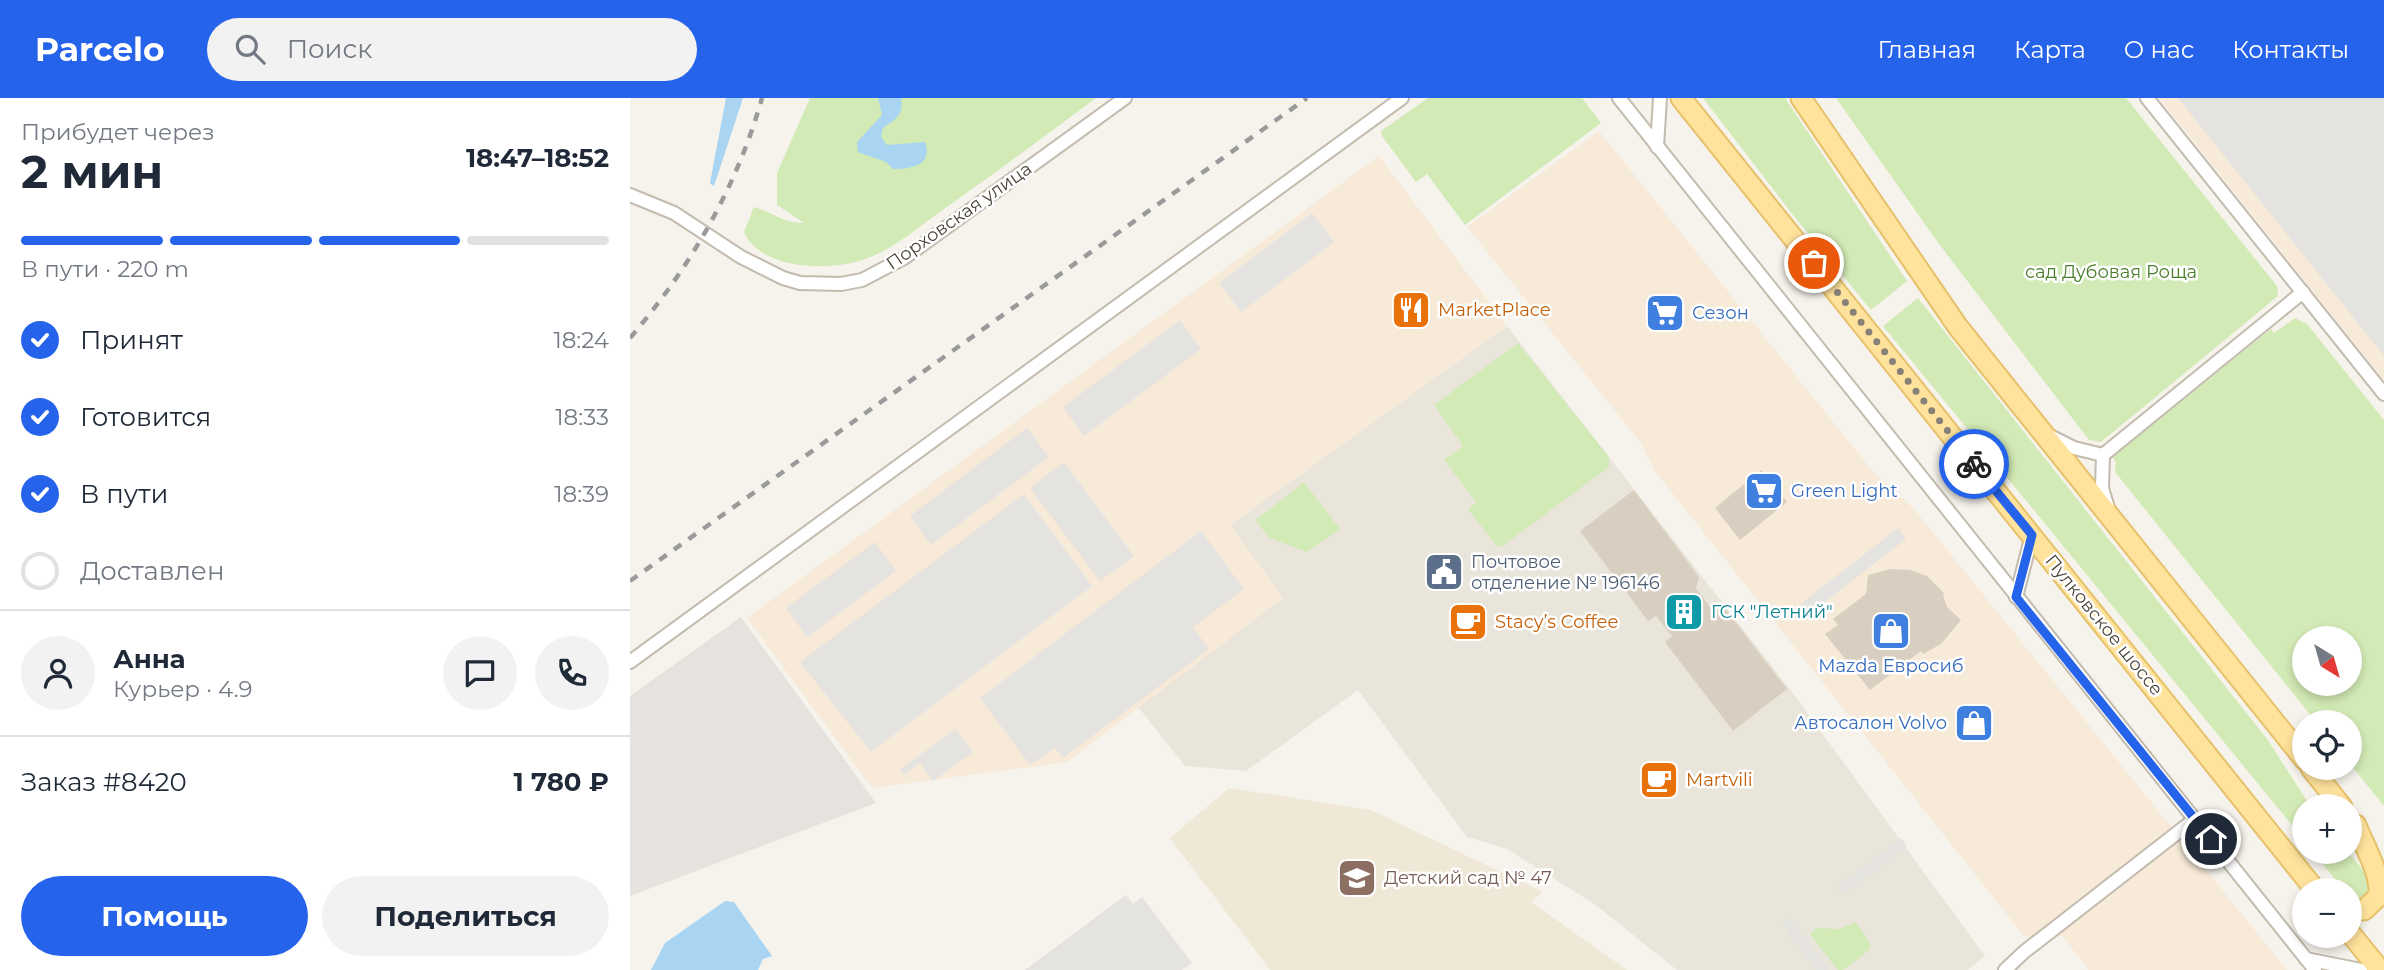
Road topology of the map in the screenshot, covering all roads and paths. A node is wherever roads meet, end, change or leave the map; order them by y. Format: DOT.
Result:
graph roads {
  1 [pos="1125,98"];
  2 [pos="1402,98"];
  3 [pos="1619,98"];
  4 [pos="1660,98"];
  5 [pos="1681,98"];
  6 [pos="1801,98"];
  7 [pos="2147,98"];
  8 [pos="1657,147"];
  9 [pos="630,195"];
  10 [pos="2303,292"];
  11 [pos="2384,394"];
  12 [pos="2042,432"];
  13 [pos="2103,455"];
  14 [pos="2110,517"];
  15 [pos="2032,535"];
  16 [pos="2016,597"];
  17 [pos="630,662"];
  18 [pos="2292,744"];
  19 [pos="2321,780"];
  20 [pos="2332,794"];
  21 [pos="2195,819"];
  22 [pos="2362,832"];
  23 [pos="2362,842"];
  24 [pos="2384,860"];
  25 [pos="2306,878"];
  26 [pos="2362,909"];
  27 [pos="2362,948"];
  28 [pos="2306,959"];
  29 [pos="2005,970"];
  30 [pos="2315,970"];
  31 [pos="2361,970"];
  32 [pos="2380,970"];
  1 -- 9 [label="street, Порховская улица"];
  2 -- 17 [label="street"];
  3 -- 8 [label="street"];
  4 -- 8 [label="street"];
  5 -- 15 [label="main road, Пулковское шоссе"];
  6 -- 12 [label="main road"];
  7 -- 10 [label="street"];
  8 -- 16 [label="street"];
  10 -- 11 [label="street"];
  10 -- 13 [label="street"];
  12 -- 13 [label="street"];
  12 -- 14 [label="main road"];
  13 -- 14 [label="street"];
  14 -- 18 [label="main road"];
  15 -- 16 [label="street"];
  15 -- 25 [label="main road, Пулковское шоссе"];
  16 -- 21 [label="street"];
  19 -- 20 [label="main road"];
  21 -- 28 [label="street"];
  21 -- 29 [label="street"];
  22 -- 24 [label="main road"];
  23 -- 26 [label="main road"];
  27 -- 32 [label="main road"];
  28 -- 30 [label="street"];
  28 -- 31 [label="street"];
}
